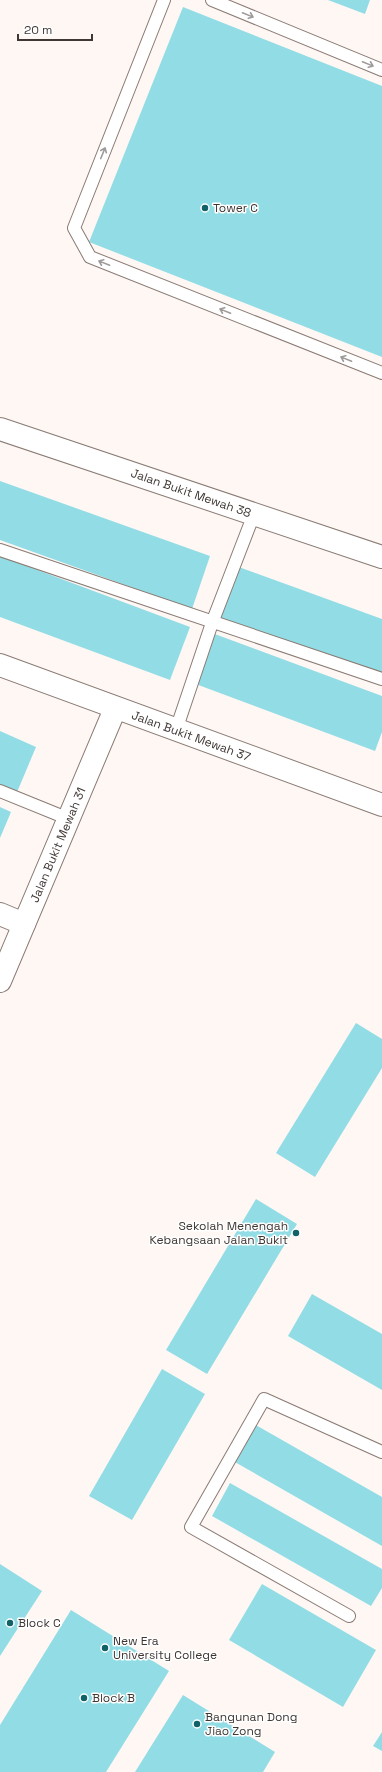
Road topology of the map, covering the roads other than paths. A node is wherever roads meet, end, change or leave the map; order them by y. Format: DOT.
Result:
graph roads {
  1 [pos="164,0"];
  2 [pos="212,0"];
  3 [pos="382,70"];
  4 [pos="382,374"];
  5 [pos="0,430"];
  6 [pos="254,514"];
  7 [pos="0,550"];
  8 [pos="382,557"];
  9 [pos="212,623"];
  10 [pos="0,665"];
  11 [pos="382,680"];
  12 [pos="115,708"];
  13 [pos="176,730"];
  14 [pos="0,791"];
  15 [pos="382,805"];
  16 [pos="69,818"];
  17 [pos="0,914"];
  18 [pos="24,924"];
  19 [pos="0,981"];
  20 [pos="382,1452"];
  21 [pos="349,1616"];
  4 -- 1 [label="lane, one-way"];
  2 -- 3 [label="lane, one-way"];
  5 -- 6 [label="street, Jalan Bukit Mewah 38"];
  6 -- 8 [label="street, Jalan Bukit Mewah 38"];
  6 -- 9 [label="lane"];
  7 -- 9 [label="lane"];
  9 -- 11 [label="lane"];
  9 -- 13 [label="lane"];
  10 -- 12 [label="street, Jalan Bukit Mewah 37"];
  12 -- 13 [label="street, Jalan Bukit Mewah 37"];
  12 -- 16 [label="street, Jalan Bukit Mewah 31"];
  13 -- 15 [label="street, Jalan Bukit Mewah 37"];
  14 -- 16 [label="lane"];
  16 -- 18 [label="street, Jalan Bukit Mewah 31"];
  17 -- 18 [label="street"];
  18 -- 19 [label="street, Jalan Bukit Mewah 31"];
  20 -- 21 [label="lane"];
}
